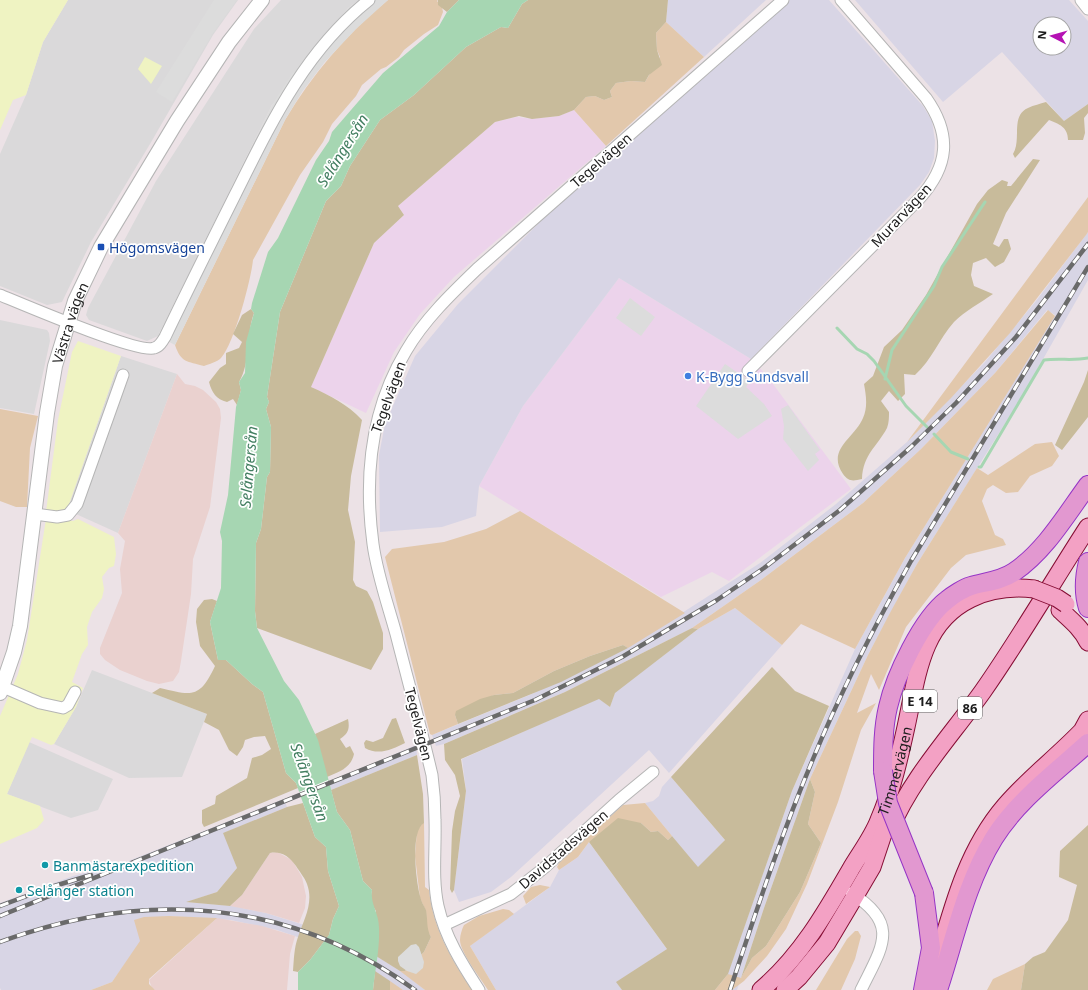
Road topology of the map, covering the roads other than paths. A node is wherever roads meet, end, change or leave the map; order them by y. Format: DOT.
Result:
graph roads {
  1 [pos="262,0"];
  2 [pos="369,0"];
  3 [pos="782,0"];
  4 [pos="841,0"];
  5 [pos="1080,0"];
  6 [pos="1088,9"];
  7 [pos="0,295"];
  8 [pos="68,322"];
  9 [pos="748,371"];
  10 [pos="122,375"];
  11 [pos="1088,485"];
  12 [pos="35,514"];
  13 [pos="1088,527"];
  14 [pos="1088,562"];
  15 [pos="979,585"];
  16 [pos="1032,594"];
  17 [pos="1063,607"];
  18 [pos="1088,608"];
  19 [pos="1088,626"];
  20 [pos="1088,642"];
  21 [pos="927,645"];
  22 [pos="1,690"];
  23 [pos="75,692"];
  24 [pos="1088,720"];
  25 [pos="1088,743"];
  26 [pos="653,772"];
  27 [pos="872,866"];
  28 [pos="841,887"];
  29 [pos="855,896"];
  30 [pos="444,925"];
  31 [pos="480,990"];
  32 [pos="761,990"];
  33 [pos="785,990"];
  34 [pos="861,990"];
  35 [pos="923,990"];
  36 [pos="929,990"];
  37 [pos="938,990"];
  1 -- 8 [label="street, Västra vägen"];
  2 -- 8 [label="street"];
  3 -- 30 [label="street, Tegelvägen"];
  4 -- 9 [label="street, Murarvägen"];
  5 -- 6 [label="street"];
  7 -- 8 [label="street"];
  8 -- 12 [label="street, Västra vägen"];
  10 -- 12 [label="street"];
  11 -- 15 [label="highway, E 14"];
  12 -- 22 [label="street, Västra vägen"];
  13 -- 27 [label="main road, 86"];
  14 -- 18 [label="highway"];
  15 -- 21 [label="main road"];
  15 -- 35 [label="highway, E 14, bridge"];
  16 -- 17 [label="main road, E 14"];
  16 -- 21 [label="main road, Timmervägen"];
  16 -- 27 [label="main road, Timmervägen / E 14"];
  17 -- 19 [label="main road"];
  17 -- 20 [label="main road, E 14"];
  21 -- 28 [label="main road, Timmervägen"];
  22 -- 23 [label="street"];
  24 -- 36 [label="main road"];
  25 -- 37 [label="highway"];
  26 -- 30 [label="street, Davidstadsvägen"];
  27 -- 29 [label="main road, Timmervägen / 86"];
  28 -- 29 [label="street"];
  28 -- 32 [label="main road, Timmervägen"];
  29 -- 33 [label="main road, Timmervägen / 86"];
  29 -- 34 [label="street"];
  30 -- 31 [label="street, Tegelvägen"];
}
